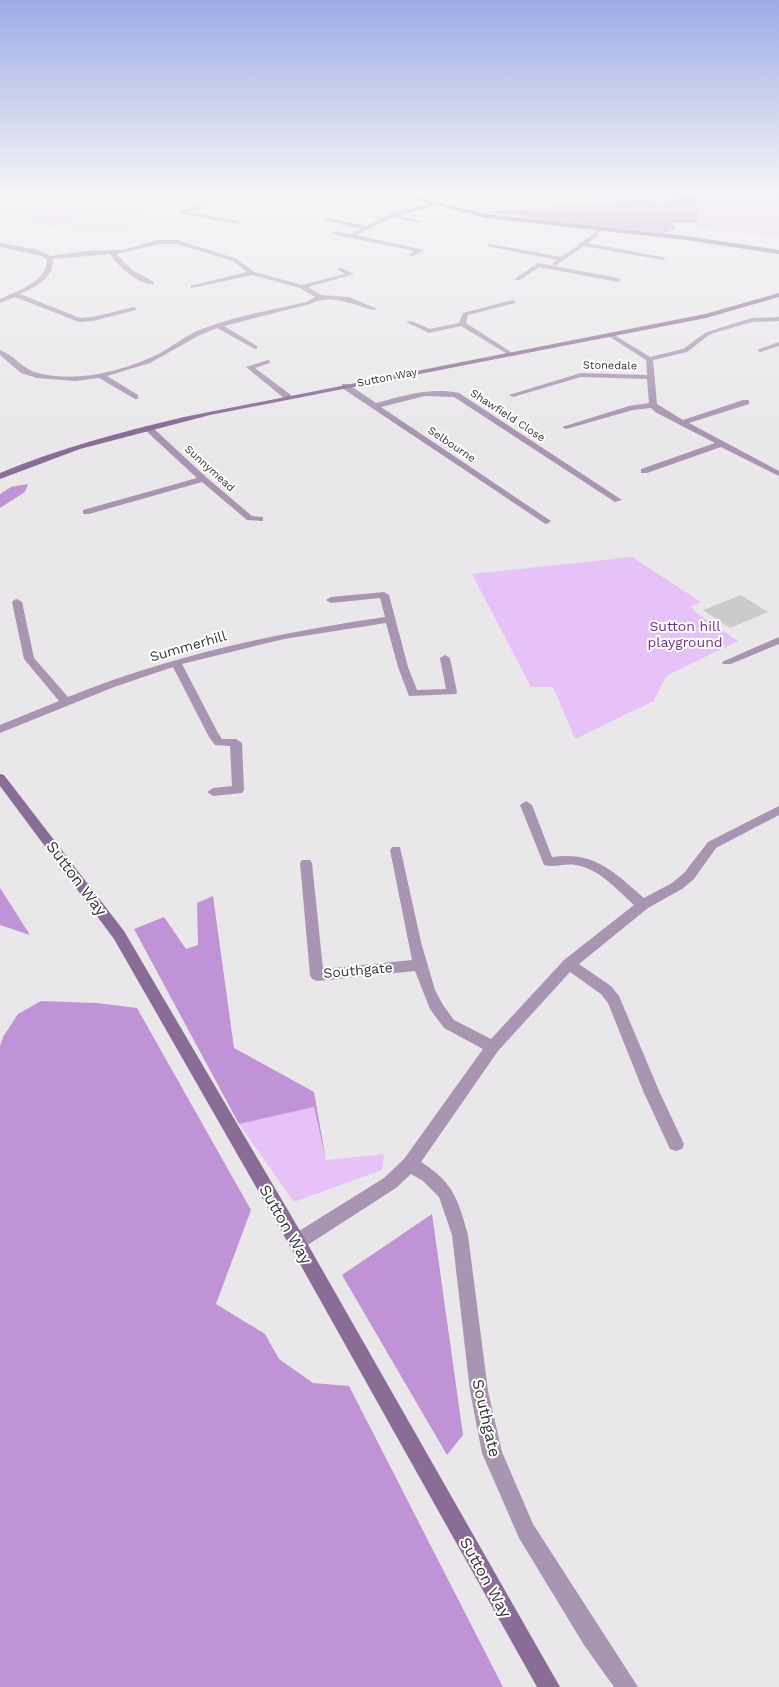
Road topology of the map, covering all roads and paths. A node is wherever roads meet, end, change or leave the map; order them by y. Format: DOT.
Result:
graph roads {
  1 [pos="50,270"];
  2 [pos="125,270"];
  3 [pos="248,270"];
  4 [pos="342,270"];
  5 [pos="531,270"];
  6 [pos="565,270"];
  7 [pos="252,273"];
  8 [pos="518,279"];
  9 [pos="618,280"];
  10 [pos="152,284"];
  11 [pos="302,287"];
  12 [pos="193,288"];
  13 [pos="14,294"];
  14 [pos="779,295"];
  15 [pos="319,297"];
  16 [pos="0,302"];
  17 [pos="513,302"];
  18 [pos="384,306"];
  19 [pos="134,309"];
  20 [pos="374,309"];
  21 [pos="364,314"];
  22 [pos="779,319"];
  23 [pos="409,322"];
  24 [pos="462,324"];
  25 [pos="218,326"];
  26 [pos="609,334"];
  27 [pos="779,344"];
  28 [pos="255,348"];
  29 [pos="760,350"];
  30 [pos="0,352"];
  31 [pos="509,353"];
  32 [pos="649,359"];
  33 [pos="268,362"];
  34 [pos="100,376"];
  35 [pos="649,378"];
  36 [pos="345,386"];
  37 [pos="513,395"];
  38 [pos="135,397"];
  39 [pos="288,397"];
  40 [pos="746,402"];
  41 [pos="375,406"];
  42 [pos="652,406"];
  43 [pos="682,423"];
  44 [pos="566,427"];
  45 [pos="148,428"];
  46 [pos="721,444"];
  47 [pos="644,471"];
  48 [pos="779,474"];
  49 [pos="0,476"];
  50 [pos="203,479"];
  51 [pos="618,500"];
  52 [pos="86,512"];
  53 [pos="260,519"];
  54 [pos="547,521"];
  55 [pos="331,600"];
  56 [pos="17,602"];
  57 [pos="391,619"];
  58 [pos="779,640"];
  59 [pos="445,658"];
  60 [pos="176,662"];
  61 [pos="727,662"];
  62 [pos="66,702"];
  63 [pos="0,729"];
  64 [pos="0,778"];
  65 [pos="213,792"];
  66 [pos="526,805"];
  67 [pos="779,810"];
  68 [pos="396,850"];
  69 [pos="306,863"];
  70 [pos="644,906"];
  71 [pos="569,964"];
  72 [pos="420,965"];
  73 [pos="493,1047"];
  74 [pos="676,1144"];
  75 [pos="410,1164"];
  76 [pos="297,1242"];
  77 [pos="548,1687"];
  78 [pos="627,1687"];
  1 -- 13 [label="street"];
  2 -- 10 [label="street"];
  3 -- 7 [label="street"];
  4 -- 11 [label="street"];
  5 -- 8 [label="street"];
  6 -- 9 [label="street"];
  7 -- 11 [label="street"];
  7 -- 12 [label="street"];
  11 -- 15 [label="street"];
  13 -- 16 [label="street"];
  13 -- 19 [label="street"];
  14 -- 26 [label="street, Sutton Way"];
  15 -- 20 [label="street"];
  15 -- 25 [label="street"];
  17 -- 24 [label="street"];
  18 -- 20 [label="street"];
  20 -- 21 [label="street"];
  22 -- 32 [label="street"];
  23 -- 24 [label="street"];
  24 -- 31 [label="street"];
  25 -- 28 [label="street"];
  25 -- 34 [label="street"];
  26 -- 31 [label="street, Sutton Way"];
  26 -- 32 [label="street, Stonedale"];
  27 -- 29 [label="street"];
  30 -- 34 [label="street"];
  31 -- 36 [label="street, Sutton Way"];
  32 -- 35 [label="street, Stonedale"];
  33 -- 39 [label="street"];
  34 -- 38 [label="street"];
  35 -- 37 [label="street, Stonedale"];
  35 -- 42 [label="street, Stonedale"];
  36 -- 39 [label="street, Sutton Way"];
  36 -- 41 [label="street, Selbourne"];
  39 -- 45 [label="street, Sutton Way"];
  40 -- 43 [label="street"];
  41 -- 51 [label="street, Shawfield Close"];
  41 -- 54 [label="street, Selbourne"];
  42 -- 43 [label="street"];
  42 -- 44 [label="street"];
  43 -- 46 [label="street"];
  45 -- 49 [label="street, Sutton Way"];
  45 -- 50 [label="street, Sunnymead"];
  46 -- 47 [label="street"];
  46 -- 48 [label="street"];
  50 -- 52 [label="street"];
  50 -- 53 [label="street, Sunnymead"];
  55 -- 57 [label="street"];
  56 -- 62 [label="street"];
  57 -- 59 [label="street"];
  57 -- 60 [label="street, Summerhill"];
  58 -- 61 [label="street"];
  60 -- 62 [label="street, Summerhill"];
  60 -- 65 [label="street"];
  62 -- 63 [label="street, Summerhill"];
  64 -- 76 [label="street, Sutton Way"];
  66 -- 70 [label="street"];
  67 -- 70 [label="street"];
  68 -- 72 [label="street"];
  69 -- 72 [label="street, Southgate"];
  70 -- 71 [label="street"];
  71 -- 73 [label="street"];
  71 -- 74 [label="street"];
  72 -- 73 [label="street"];
  73 -- 75 [label="street"];
  75 -- 76 [label="street"];
  75 -- 78 [label="street, Southgate"];
  76 -- 77 [label="street, Sutton Way"];
}
